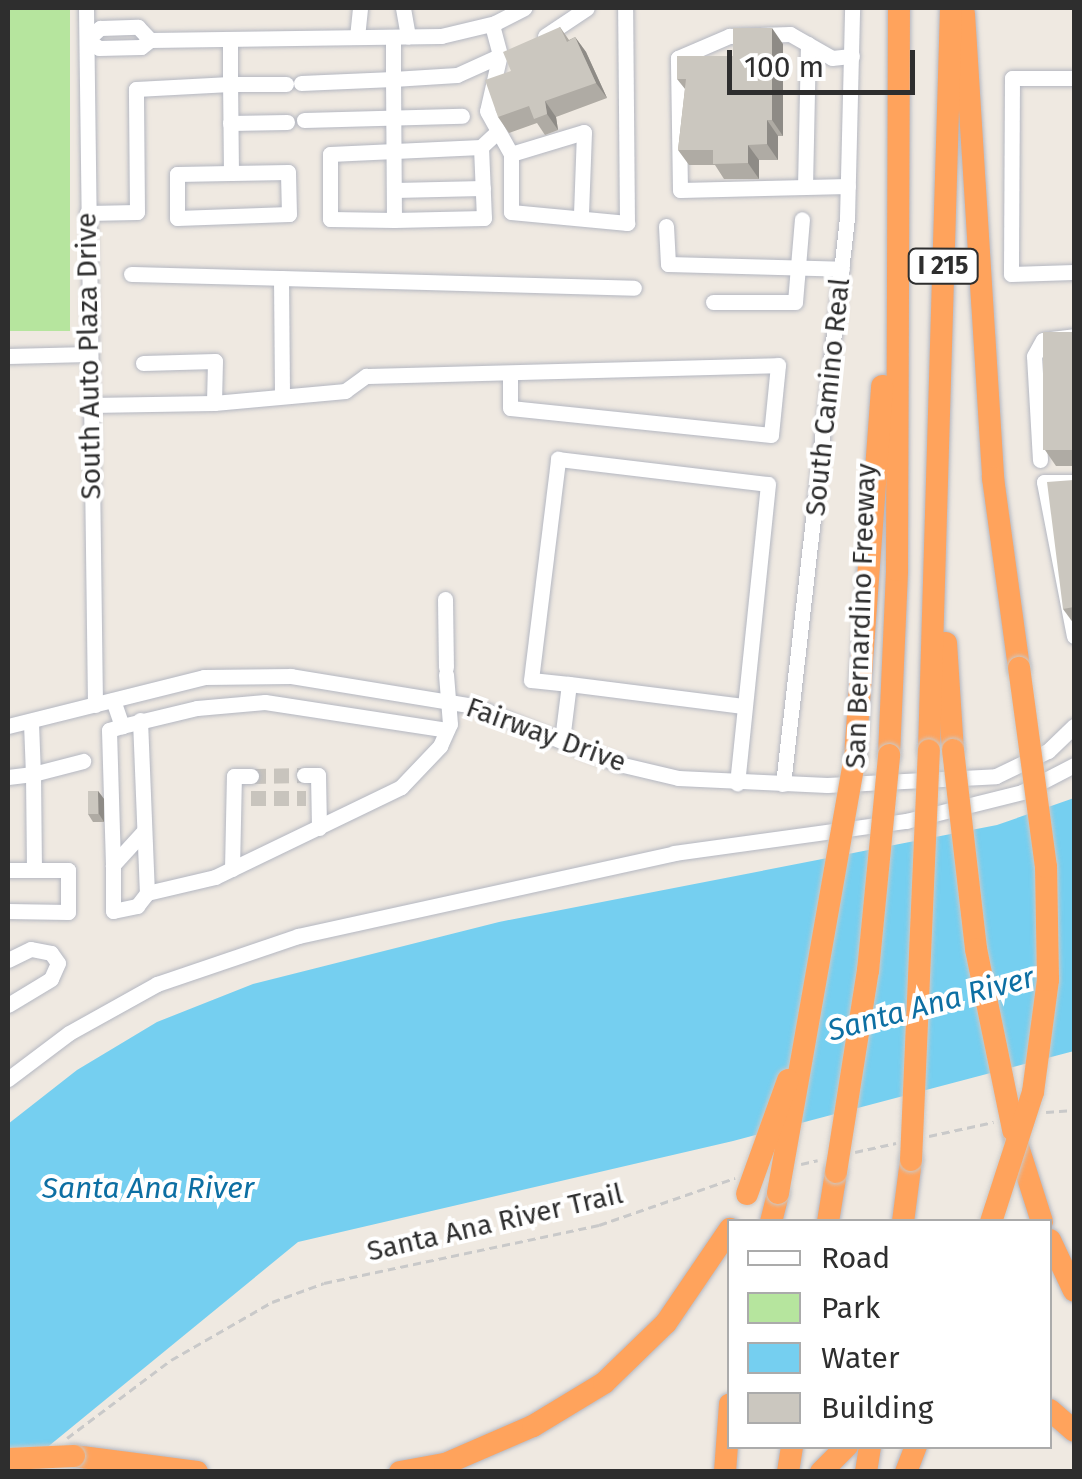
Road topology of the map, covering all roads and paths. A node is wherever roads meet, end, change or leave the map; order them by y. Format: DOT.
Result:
graph roads {
  1 [pos="86,8"];
  2 [pos="360,8"];
  3 [pos="403,8"];
  4 [pos="524,8"];
  5 [pos="587,8"];
  6 [pos="625,8"];
  7 [pos="852,8"];
  8 [pos="900,8"];
  9 [pos="951,8"];
  10 [pos="964,8"];
  11 [pos="492,24"];
  12 [pos="400,36"];
  13 [pos="357,37"];
  14 [pos="230,39"];
  15 [pos="87,40"];
  16 [pos="808,44"];
  17 [pos="510,50"];
  18 [pos="852,56"];
  19 [pos="1074,78"];
  20 [pos="392,79"];
  21 [pos="230,84"];
  22 [pos="508,91"];
  23 [pos="393,116"];
  24 [pos="462,116"];
  25 [pos="230,123"];
  26 [pos="521,128"];
  27 [pos="496,133"];
  28 [pos="482,147"];
  29 [pos="528,150"];
  30 [pos="394,153"];
  31 [pos="512,154"];
  32 [pos="231,173"];
  33 [pos="848,186"];
  34 [pos="483,188"];
  35 [pos="805,188"];
  36 [pos="394,190"];
  37 [pos="87,213"];
  38 [pos="581,215"];
  39 [pos="802,219"];
  40 [pos="394,220"];
  41 [pos="666,226"];
  42 [pos="800,266"];
  43 [pos="842,269"];
  44 [pos="1074,272"];
  45 [pos="131,274"];
  46 [pos="281,278"];
  47 [pos="634,288"];
  48 [pos="894,294"];
  49 [pos="713,302"];
  50 [pos="1074,336"];
  51 [pos="89,354"];
  52 [pos="8,356"];
  53 [pos="143,363"];
  54 [pos="510,372"];
  55 [pos="282,395"];
  56 [pos="214,403"];
  57 [pos="90,405"];
  58 [pos="1040,460"];
  59 [pos="1074,482"];
  60 [pos="939,525"];
  61 [pos="445,599"];
  62 [pos="1074,636"];
  63 [pos="569,684"];
  64 [pos="146,689"];
  65 [pos="113,700"];
  66 [pos="447,700"];
  67 [pos="95,706"];
  68 [pos="742,706"];
  69 [pos="147,718"];
  70 [pos="31,723"];
  71 [pos="8,726"];
  72 [pos="122,726"];
  73 [pos="1074,726"];
  74 [pos="447,730"];
  75 [pos="562,740"];
  76 [pos="83,761"];
  77 [pos="1074,765"];
  78 [pos="33,774"];
  79 [pos="304,775"];
  80 [pos="251,776"];
  81 [pos="8,777"];
  82 [pos="737,783"];
  83 [pos="782,784"];
  84 [pos="233,798"];
  85 [pos="251,798"];
  86 [pos="319,828"];
  87 [pos="143,832"];
  88 [pos="113,865"];
  89 [pos="232,869"];
  90 [pos="8,870"];
  91 [pos="34,870"];
  92 [pos="147,893"];
  93 [pos="8,911"];
  94 [pos="8,960"];
  95 [pos="821,966"];
  96 [pos="8,1005"];
  97 [pos="8,1078"];
  98 [pos="1074,1110"];
  99 [pos="1044,1112"];
  100 [pos="1006,1120"];
  101 [pos="854,1152"];
  102 [pos="797,1164"];
  103 [pos="835,1164"];
  104 [pos="743,1185"];
  105 [pos="734,1219"];
  106 [pos="772,1219"];
  107 [pos="828,1219"];
  108 [pos="903,1219"];
  109 [pos="992,1219"];
  110 [pos="1041,1219"];
  111 [pos="727,1233"];
  112 [pos="1052,1244"];
  113 [pos="1074,1291"];
  114 [pos="1052,1412"];
  115 [pos="1074,1431"];
  116 [pos="727,1445"];
  117 [pos="844,1449"];
  118 [pos="65,1452"];
  119 [pos="8,1459"];
  120 [pos="8,1468"];
  121 [pos="30,1472"];
  122 [pos="197,1472"];
  123 [pos="400,1472"];
  124 [pos="725,1472"];
  125 [pos="822,1472"];
  1 -- 15 [label="street, South Auto Plaza Drive"];
  2 -- 13 [label="street"];
  3 -- 12 [label="street"];
  4 -- 11 [label="street"];
  5 -- 17 [label="street"];
  6 -- 38 [label="street"];
  7 -- 18 [label="street, South Camino Real"];
  8 -- 48 [label="highway, San Bernardino Freeway / I 215"];
  9 -- 60 [label="highway, I 215"];
  10 -- 109 [label="highway, bridge"];
  11 -- 12 [label="street"];
  11 -- 17 [label="street"];
  12 -- 13 [label="street"];
  12 -- 20 [label="street"];
  13 -- 14 [label="street"];
  14 -- 15 [label="street"];
  14 -- 21 [label="street"];
  15 -- 37 [label="street, South Auto Plaza Drive"];
  16 -- 18 [label="street"];
  16 -- 35 [label="street"];
  16 -- 35 [label="street"];
  17 -- 20 [label="street"];
  17 -- 22 [label="street"];
  17 -- 27 [label="street"];
  18 -- 33 [label="street, South Camino Real"];
  19 -- 44 [label="street"];
  20 -- 21 [label="street"];
  20 -- 23 [label="street"];
  21 -- 25 [label="street"];
  21 -- 37 [label="street"];
  23 -- 24 [label="street"];
  23 -- 25 [label="street"];
  23 -- 30 [label="street"];
  25 -- 32 [label="street"];
  26 -- 29 [label="street"];
  27 -- 28 [label="street"];
  27 -- 31 [label="street"];
  28 -- 30 [label="street"];
  28 -- 34 [label="street"];
  29 -- 31 [label="street"];
  29 -- 38 [label="street"];
  30 -- 36 [label="street"];
  30 -- 40 [label="street"];
  31 -- 38 [label="street"];
  32 -- 32 [label="street"];
  33 -- 35 [label="street"];
  33 -- 43 [label="street, South Camino Real"];
  34 -- 36 [label="street"];
  34 -- 40 [label="street"];
  36 -- 40 [label="street"];
  37 -- 51 [label="street, South Auto Plaza Drive"];
  39 -- 42 [label="street"];
  41 -- 42 [label="street"];
  42 -- 43 [label="street"];
  42 -- 49 [label="street"];
  43 -- 83 [label="street, South Camino Real"];
  45 -- 46 [label="street"];
  46 -- 47 [label="street"];
  46 -- 55 [label="street"];
  48 -- 95 [label="highway, bridge"];
  48 -- 103 [label="highway, San Bernardino Freeway / I 215, bridge"];
  50 -- 58 [label="street"];
  51 -- 52 [label="street"];
  51 -- 57 [label="street, South Auto Plaza Drive"];
  53 -- 56 [label="street"];
  54 -- 54 [label="street"];
  54 -- 55 [label="street"];
  55 -- 56 [label="street"];
  56 -- 57 [label="street"];
  57 -- 67 [label="street, South Auto Plaza Drive"];
  59 -- 62 [label="street"];
  60 -- 108 [label="highway, I 215, bridge"];
  60 -- 110 [label="highway, bridge"];
  61 -- 66 [label="street"];
  63 -- 68 [label="street"];
  63 -- 68 [label="street"];
  63 -- 75 [label="street"];
  64 -- 65 [label="street, Fairway Drive"];
  64 -- 66 [label="street, Fairway Drive"];
  64 -- 69 [label="street"];
  65 -- 67 [label="street, Fairway Drive"];
  65 -- 72 [label="street"];
  66 -- 74 [label="street"];
  66 -- 75 [label="street, Fairway Drive"];
  67 -- 70 [label="street, Fairway Drive"];
  68 -- 82 [label="street"];
  69 -- 72 [label="street"];
  69 -- 74 [label="street"];
  69 -- 87 [label="street"];
  70 -- 71 [label="street, Fairway Drive"];
  70 -- 78 [label="street"];
  72 -- 88 [label="street"];
  73 -- 83 [label="street, Fairway Drive"];
  74 -- 86 [label="street"];
  75 -- 82 [label="street, Fairway Drive"];
  76 -- 78 [label="street"];
  77 -- 97 [label="street"];
  78 -- 81 [label="street"];
  78 -- 91 [label="street"];
  79 -- 86 [label="street"];
  80 -- 84 [label="street"];
  82 -- 83 [label="street, Fairway Drive"];
  84 -- 85 [label="street"];
  84 -- 89 [label="street"];
  86 -- 89 [label="street"];
  87 -- 88 [label="street"];
  87 -- 92 [label="street"];
  88 -- 92 [label="street"];
  89 -- 92 [label="street"];
  90 -- 91 [label="street"];
  91 -- 93 [label="street"];
  94 -- 96 [label="street"];
  95 -- 104 [label="highway, bridge"];
  95 -- 106 [label="highway, bridge"];
  98 -- 99 [label="path"];
  100 -- 101 [label="path"];
  102 -- 103 [label="path"];
  103 -- 107 [label="highway, San Bernardino Freeway / I 215"];
  104 -- 105 [label="highway"];
  104 -- 118 [label="path, Santa Ana River Trail"];
  111 -- 123 [label="highway"];
  112 -- 113 [label="highway"];
  114 -- 115 [label="highway"];
  116 -- 124 [label="highway"];
  117 -- 125 [label="highway"];
  118 -- 119 [label="highway, bridge"];
  118 -- 122 [label="highway"];
  120 -- 121 [label="highway"];
}
